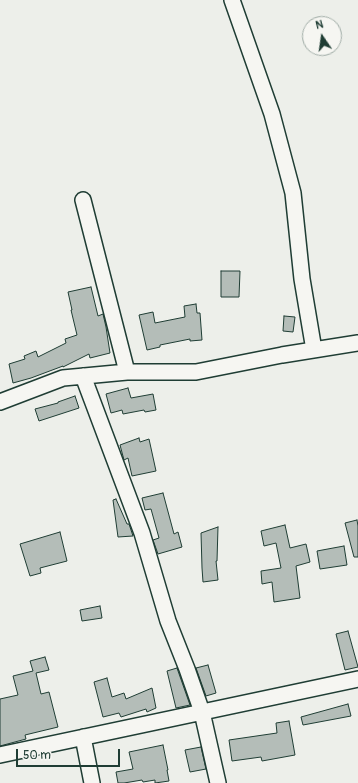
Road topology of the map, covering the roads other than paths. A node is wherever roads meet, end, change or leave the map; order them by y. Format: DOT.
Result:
graph roads {
  1 [pos="232,0"];
  2 [pos="83,200"];
  3 [pos="358,343"];
  4 [pos="314,350"];
  5 [pos="127,372"];
  6 [pos="84,376"];
  7 [pos="0,402"];
  8 [pos="358,679"];
  9 [pos="202,712"];
  10 [pos="83,737"];
  11 [pos="0,755"];
  12 [pos="92,783"];
  13 [pos="218,783"];
  1 -- 4 [label="street"];
  2 -- 5 [label="street"];
  3 -- 4 [label="street"];
  4 -- 5 [label="street"];
  5 -- 6 [label="street"];
  6 -- 7 [label="street"];
  6 -- 9 [label="street"];
  8 -- 9 [label="street"];
  9 -- 10 [label="street"];
  9 -- 13 [label="street"];
  10 -- 11 [label="street"];
  10 -- 12 [label="street"];
}
